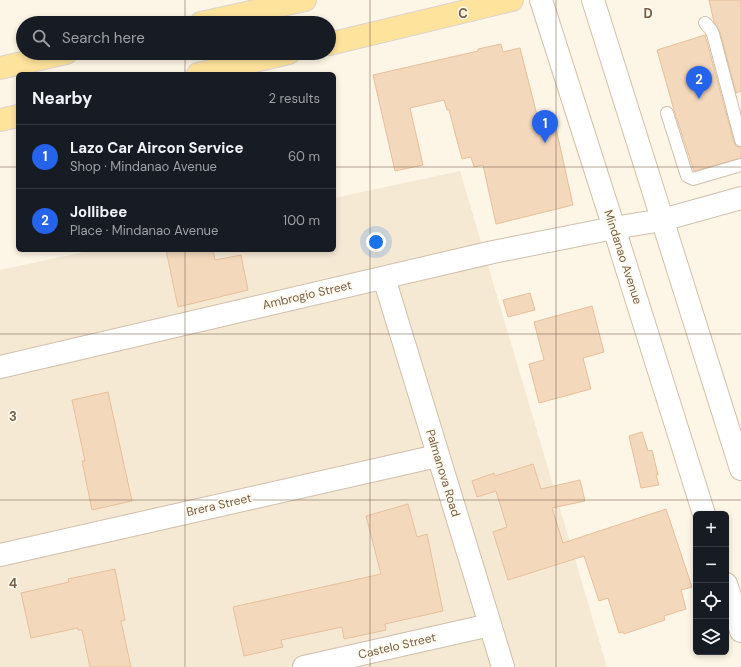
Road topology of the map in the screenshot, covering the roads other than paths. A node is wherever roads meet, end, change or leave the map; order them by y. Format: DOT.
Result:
graph roads {
  1 [pos="305,0"];
  2 [pos="512,0"];
  3 [pos="541,0"];
  4 [pos="593,0"];
  5 [pos="233,16"];
  6 [pos="705,23"];
  7 [pos="336,42"];
  8 [pos="35,60"];
  9 [pos="259,60"];
  10 [pos="0,68"];
  11 [pos="207,72"];
  12 [pos="667,113"];
  13 [pos="16,116"];
  14 [pos="0,120"];
  15 [pos="741,140"];
  16 [pos="741,165"];
  17 [pos="741,198"];
  18 [pos="662,220"];
  19 [pos="614,228"];
  20 [pos="384,278"];
  21 [pos="0,367"];
  22 [pos="437,456"];
  23 [pos="741,469"];
  24 [pos="703,511"];
  25 [pos="0,555"];
  26 [pos="729,593"];
  27 [pos="490,625"];
  28 [pos="741,631"];
  29 [pos="304,667"];
  30 [pos="503,667"];
  1 -- 5 [label="main road"];
  2 -- 7 [label="main road"];
  3 -- 19 [label="street, Mindanao Avenue"];
  4 -- 18 [label="street"];
  6 -- 15 [label="lane"];
  8 -- 10 [label="main road"];
  9 -- 11 [label="main road"];
  12 -- 16 [label="lane"];
  13 -- 14 [label="main road"];
  17 -- 18 [label="street, Ambrogio Street"];
  18 -- 19 [label="street, Ambrogio Street"];
  18 -- 23 [label="street"];
  19 -- 20 [label="street, Ambrogio Street"];
  19 -- 24 [label="street, Mindanao Avenue"];
  20 -- 21 [label="street, Ambrogio Street"];
  20 -- 22 [label="street, Palmanova Road"];
  22 -- 25 [label="street, Brera Street"];
  22 -- 27 [label="street, Palmanova Road"];
  26 -- 28 [label="street"];
  27 -- 29 [label="street, Castelo Street"];
  27 -- 30 [label="street, Palmanova Road"];
}
